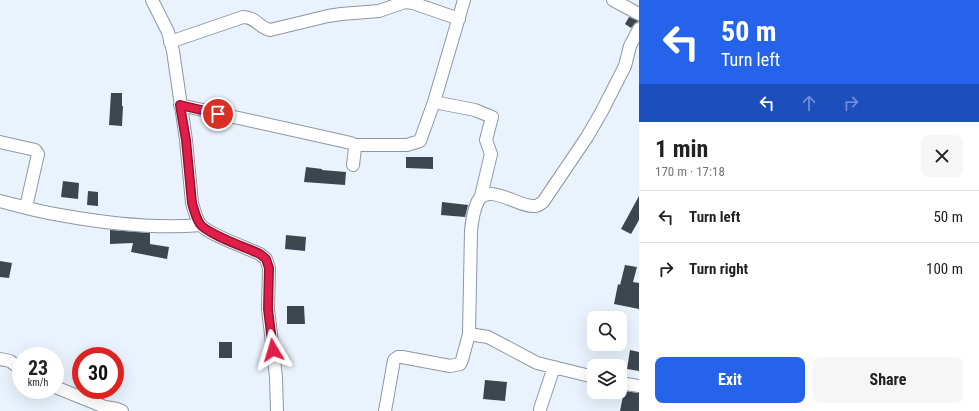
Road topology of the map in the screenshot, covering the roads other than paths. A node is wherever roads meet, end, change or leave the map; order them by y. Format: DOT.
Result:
graph roads {
  1 [pos="152,0"];
  2 [pos="464,0"];
  3 [pos="613,0"];
  4 [pos="639,14"];
  5 [pos="459,19"];
  6 [pos="639,28"];
  7 [pos="170,42"];
  8 [pos="434,102"];
  9 [pos="180,105"];
  10 [pos="0,142"];
  11 [pos="354,145"];
  12 [pos="353,166"];
  13 [pos="481,196"];
  14 [pos="0,200"];
  15 [pos="26,207"];
  16 [pos="201,225"];
  17 [pos="469,334"];
  18 [pos="0,359"];
  19 [pos="12,362"];
  20 [pos="554,367"];
  21 [pos="587,375"];
  22 [pos="627,383"];
  23 [pos="639,386"];
  24 [pos="64,391"];
  25 [pos="540,409"];
  26 [pos="122,411"];
  27 [pos="277,411"];
  28 [pos="385,411"];
  1 -- 7 [label="street"];
  2 -- 5 [label="street"];
  3 -- 4 [label="street"];
  5 -- 7 [label="street"];
  5 -- 8 [label="street"];
  6 -- 13 [label="street"];
  7 -- 9 [label="street"];
  8 -- 11 [label="street"];
  8 -- 13 [label="street"];
  9 -- 11 [label="street"];
  9 -- 16 [label="street"];
  10 -- 15 [label="street"];
  11 -- 12 [label="street"];
  13 -- 17 [label="street"];
  14 -- 15 [label="street"];
  15 -- 16 [label="street"];
  16 -- 27 [label="street"];
  17 -- 20 [label="street"];
  17 -- 28 [label="street"];
  18 -- 19 [label="street"];
  20 -- 21 [label="street"];
  20 -- 25 [label="street"];
  22 -- 23 [label="street"];
  24 -- 26 [label="street"];
}
